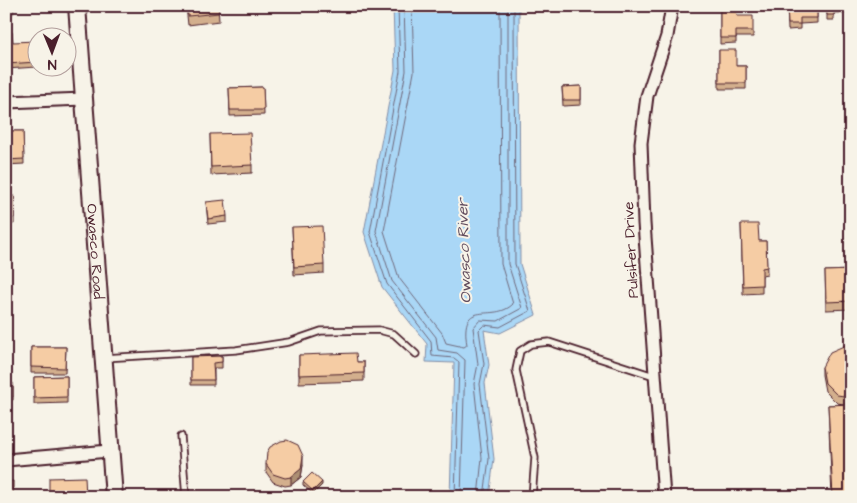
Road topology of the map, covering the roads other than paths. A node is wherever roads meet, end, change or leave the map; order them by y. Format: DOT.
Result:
graph roads {
  1 [pos="77,6"];
  2 [pos="672,6"];
  3 [pos="84,99"];
  4 [pos="6,102"];
  5 [pos="416,354"];
  6 [pos="103,358"];
  7 [pos="654,376"];
  8 [pos="181,436"];
  9 [pos="110,451"];
  10 [pos="6,460"];
  11 [pos="114,497"];
  12 [pos="186,497"];
  13 [pos="532,497"];
  14 [pos="664,497"];
  1 -- 3 [label="main road, Owasco Road"];
  2 -- 7 [label="street, Pulsifer Drive"];
  3 -- 4 [label="street"];
  3 -- 6 [label="main road, Owasco Road"];
  5 -- 6 [label="lane"];
  6 -- 9 [label="main road, Owasco Road"];
  7 -- 13 [label="lane"];
  7 -- 14 [label="street, Pulsifer Drive"];
  8 -- 12 [label="lane"];
  9 -- 10 [label="street"];
  9 -- 11 [label="main road, Owasco Road"];
}
